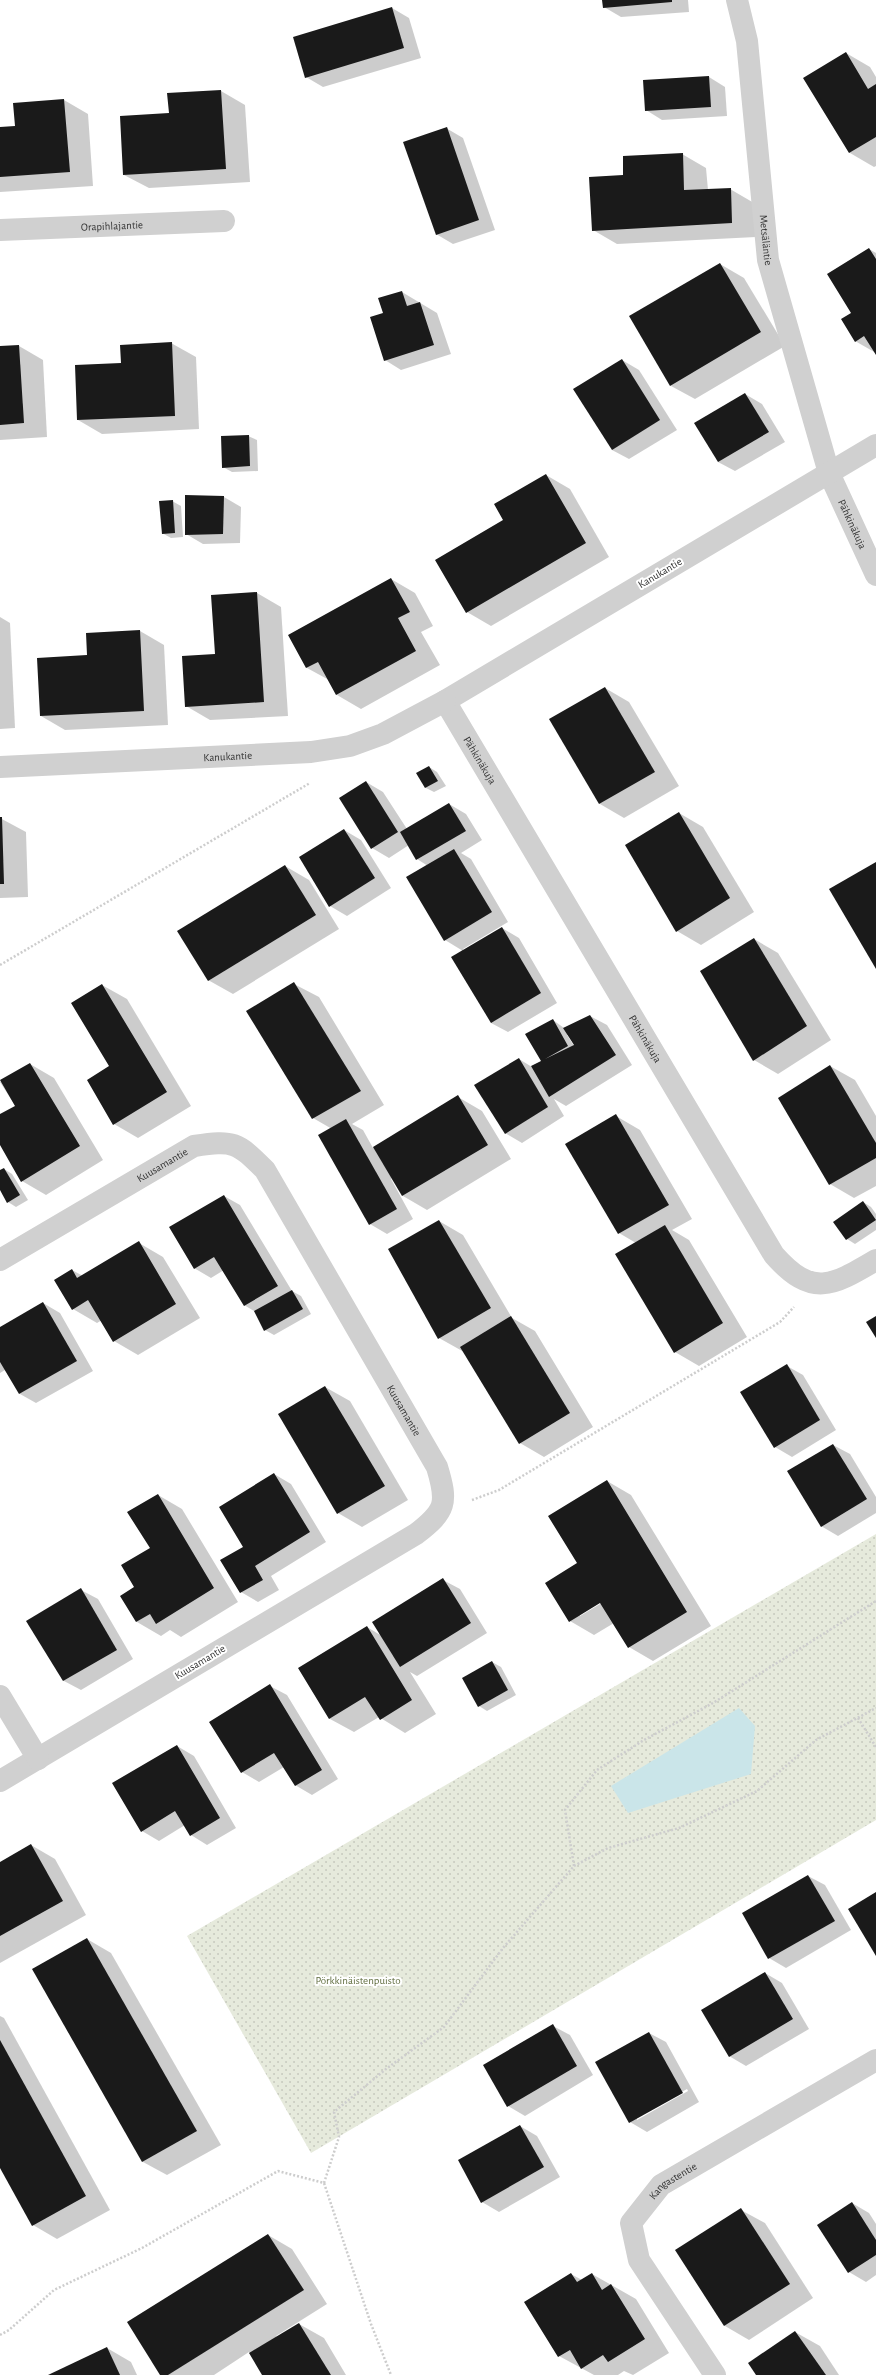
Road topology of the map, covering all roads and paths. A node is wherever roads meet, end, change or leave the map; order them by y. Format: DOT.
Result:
graph roads {
  1 [pos="737,0"];
  2 [pos="224,221"];
  3 [pos="0,230"];
  4 [pos="876,445"];
  5 [pos="829,473"];
  6 [pos="876,575"];
  7 [pos="445,701"];
  8 [pos="0,767"];
  9 [pos="316,779"];
  10 [pos="0,966"];
  11 [pos="0,1260"];
  12 [pos="876,1260"];
  13 [pos="808,1283"];
  14 [pos="444,1503"];
  15 [pos="876,1601"];
  16 [pos="0,1696"];
  17 [pos="876,1708"];
  18 [pos="858,1718"];
  19 [pos="876,1747"];
  20 [pos="38,1759"];
  21 [pos="0,1781"];
  22 [pos="574,1866"];
  23 [pos="876,2060"];
  24 [pos="324,2183"];
  25 [pos="0,2335"];
  26 [pos="391,2375"];
  27 [pos="715,2375"];
  1 -- 5 [label="street, Metsäläntie"];
  2 -- 3 [label="street, Orapihlajantie"];
  4 -- 5 [label="street, Kanukantie"];
  5 -- 6 [label="street, Pähkinäkuja"];
  5 -- 7 [label="street, Kanukantie"];
  7 -- 8 [label="street, Kanukantie"];
  7 -- 13 [label="street, Pähkinäkuja"];
  9 -- 10 [label="path"];
  11 -- 14 [label="street, Kuusamantie"];
  12 -- 13 [label="street, Pähkinäkuja"];
  13 -- 14 [label="path"];
  14 -- 20 [label="street, Kuusamantie"];
  15 -- 22 [label="path"];
  16 -- 20 [label="street"];
  17 -- 18 [label="path"];
  18 -- 19 [label="path"];
  18 -- 22 [label="path"];
  20 -- 21 [label="street, Kuusamantie"];
  22 -- 24 [label="path"];
  23 -- 27 [label="street, Kangastentie"];
  24 -- 25 [label="path"];
  24 -- 26 [label="path"];
}
